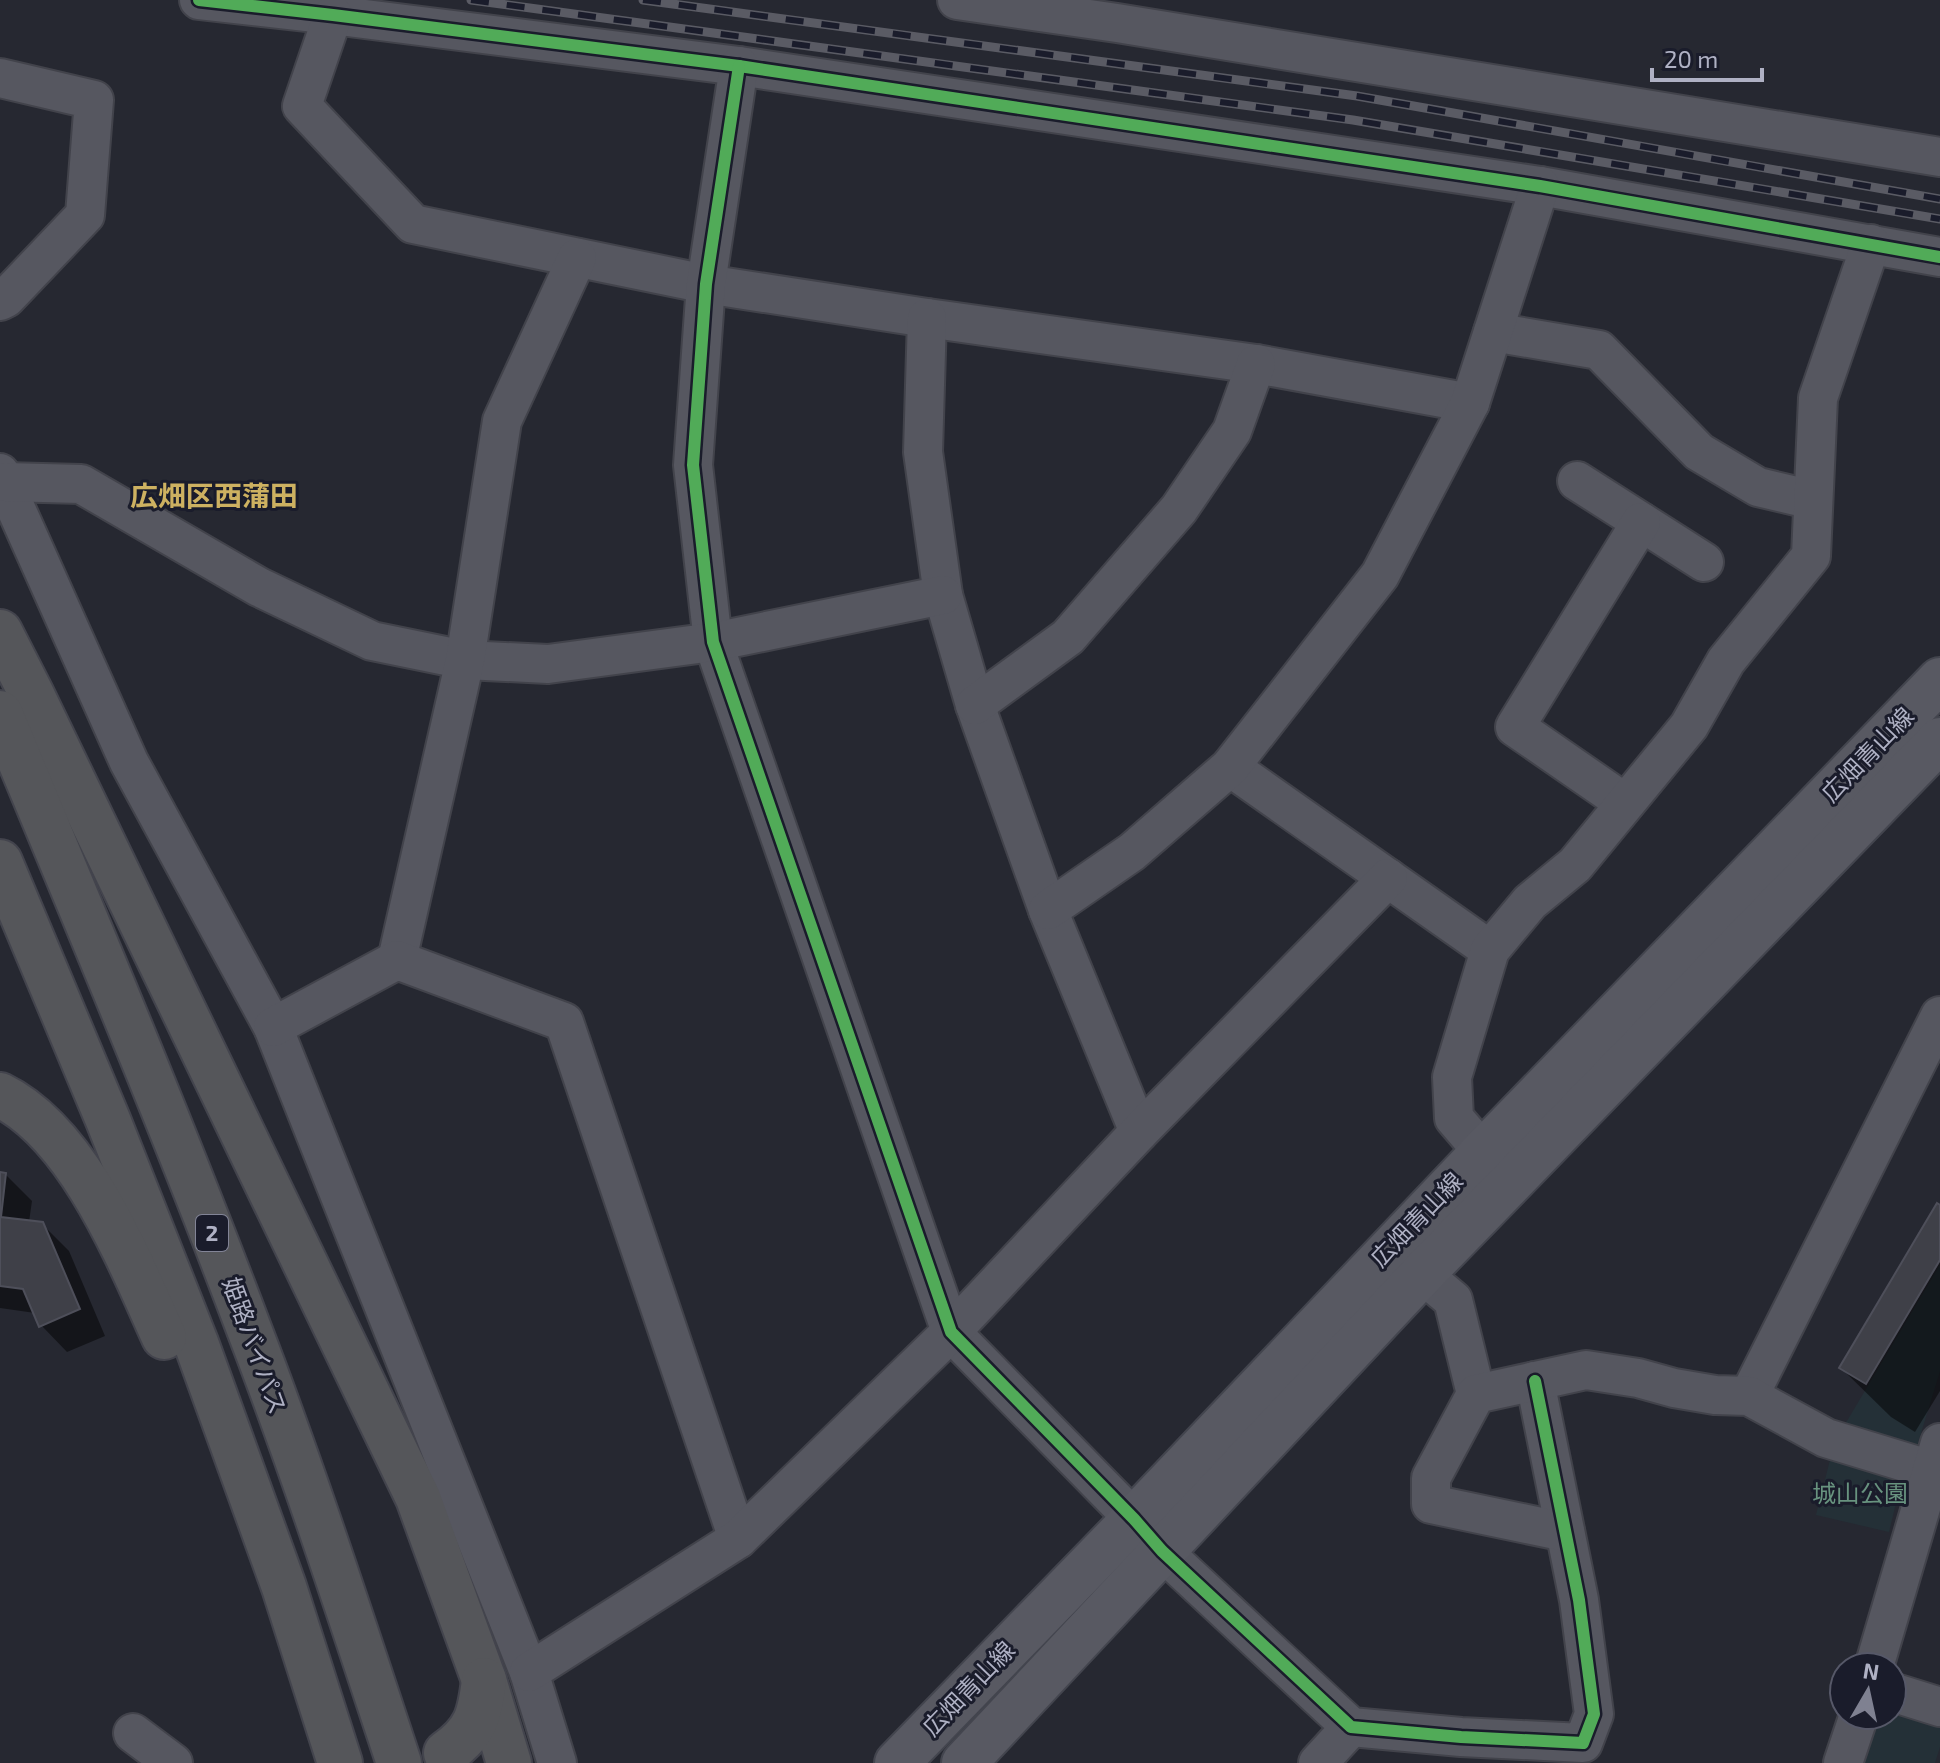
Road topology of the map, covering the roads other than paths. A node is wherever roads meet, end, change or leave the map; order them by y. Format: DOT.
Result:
graph roads {
  1 [pos="199,0"];
  2 [pos="957,0"];
  3 [pos="333,15"];
  4 [pos="739,66"];
  5 [pos="0,78"];
  6 [pos="1940,157"];
  7 [pos="1540,186"];
  8 [pos="1871,244"];
  9 [pos="1940,257"];
  10 [pos="577,258"];
  11 [pos="706,284"];
  12 [pos="0,301"];
  13 [pos="927,318"];
  14 [pos="1493,332"];
  15 [pos="1256,364"];
  16 [pos="1470,403"];
  17 [pos="2,477"];
  18 [pos="1577,481"];
  19 [pos="1813,500"];
  20 [pos="1641,522"];
  21 [pos="1704,562"];
  22 [pos="943,595"];
  23 [pos="0,632"];
  24 [pos="713,642"];
  25 [pos="465,660"];
  26 [pos="1940,680"];
  27 [pos="975,705"];
  28 [pos="0,713"];
  29 [pos="1940,740"];
  30 [pos="1230,767"];
  31 [pos="1625,803"];
  32 [pos="0,862"];
  33 [pos="1388,878"];
  34 [pos="1048,910"];
  35 [pos="1490,950"];
  36 [pos="397,960"];
  37 [pos="1940,1016"];
  38 [pos="273,1027"];
  39 [pos="0,1095"];
  40 [pos="1139,1132"];
  41 [pos="1483,1152"];
  42 [pos="1422,1274"];
  43 [pos="951,1332"];
  44 [pos="1535,1381"];
  45 [pos="1476,1394"];
  46 [pos="1749,1396"];
  47 [pos="1936,1456"];
  48 [pos="1565,1532"];
  49 [pos="1148,1535"];
  50 [pos="738,1539"];
  51 [pos="1879,1651"];
  52 [pos="529,1672"];
  53 [pos="484,1680"];
  54 [pos="1908,1697"];
  55 [pos="1940,1707"];
  56 [pos="1351,1727"];
  57 [pos="1854,1731"];
  58 [pos="138,1748"];
  59 [pos="1461,1750"];
  60 [pos="446,1753"];
  61 [pos="1584,1753"];
  62 [pos="173,1763"];
  63 [pos="337,1763"];
  64 [pos="399,1763"];
  65 [pos="509,1763"];
  66 [pos="557,1763"];
  67 [pos="897,1763"];
  68 [pos="964,1763"];
  69 [pos="1318,1763"];
  70 [pos="1843,1763"];
  1 -- 3 [label="street"];
  2 -- 6 [label="street"];
  3 -- 4 [label="street"];
  3 -- 10 [label="street"];
  4 -- 7 [label="street"];
  4 -- 11 [label="street"];
  5 -- 12 [label="street"];
  7 -- 8 [label="street"];
  7 -- 14 [label="street"];
  8 -- 9 [label="street"];
  8 -- 19 [label="street"];
  10 -- 11 [label="street"];
  10 -- 25 [label="street"];
  11 -- 13 [label="street"];
  11 -- 24 [label="street"];
  13 -- 15 [label="street"];
  13 -- 22 [label="street"];
  14 -- 16 [label="street"];
  14 -- 19 [label="street"];
  15 -- 16 [label="street"];
  15 -- 27 [label="street"];
  16 -- 30 [label="street"];
  17 -- 25 [label="street"];
  17 -- 38 [label="street"];
  18 -- 20 [label="street"];
  19 -- 31 [label="street"];
  20 -- 21 [label="street"];
  20 -- 31 [label="street"];
  22 -- 24 [label="street"];
  22 -- 27 [label="street"];
  23 -- 53 [label="highway"];
  24 -- 25 [label="street"];
  24 -- 43 [label="street"];
  25 -- 36 [label="street"];
  26 -- 41 [label="main road, 広畑青山線"];
  27 -- 34 [label="street"];
  28 -- 64 [label="highway, 姫路バイパス / 2"];
  29 -- 42 [label="main road, 広畑青山線"];
  30 -- 33 [label="street"];
  30 -- 34 [label="street"];
  31 -- 35 [label="street"];
  32 -- 63 [label="highway, 2"];
  33 -- 35 [label="street"];
  33 -- 40 [label="street"];
  34 -- 40 [label="street"];
  35 -- 41 [label="street"];
  36 -- 38 [label="street"];
  36 -- 50 [label="street"];
  37 -- 46 [label="street"];
  38 -- 52 [label="street"];
  39 -- 63 [label="highway"];
  40 -- 43 [label="street"];
  41 -- 49 [label="main road, 広畑青山線"];
  42 -- 45 [label="street"];
  42 -- 49 [label="main road, 広畑青山線"];
  43 -- 49 [label="street"];
  43 -- 50 [label="street"];
  44 -- 45 [label="street"];
  44 -- 46 [label="street"];
  44 -- 48 [label="street"];
  45 -- 48 [label="street"];
  46 -- 47 [label="street"];
  47 -- 51 [label="street"];
  48 -- 61 [label="street"];
  49 -- 56 [label="street"];
  49 -- 67 [label="main road, 広畑青山線"];
  49 -- 68 [label="main road, 広畑青山線"];
  50 -- 52 [label="street"];
  52 -- 66 [label="street"];
  53 -- 60 [label="highway"];
  53 -- 65 [label="highway"];
  54 -- 55 [label="street"];
  56 -- 59 [label="street"];
  56 -- 69 [label="street"];
  57 -- 70 [label="street"];
  58 -- 62 [label="street"];
  59 -- 61 [label="street"];
}
